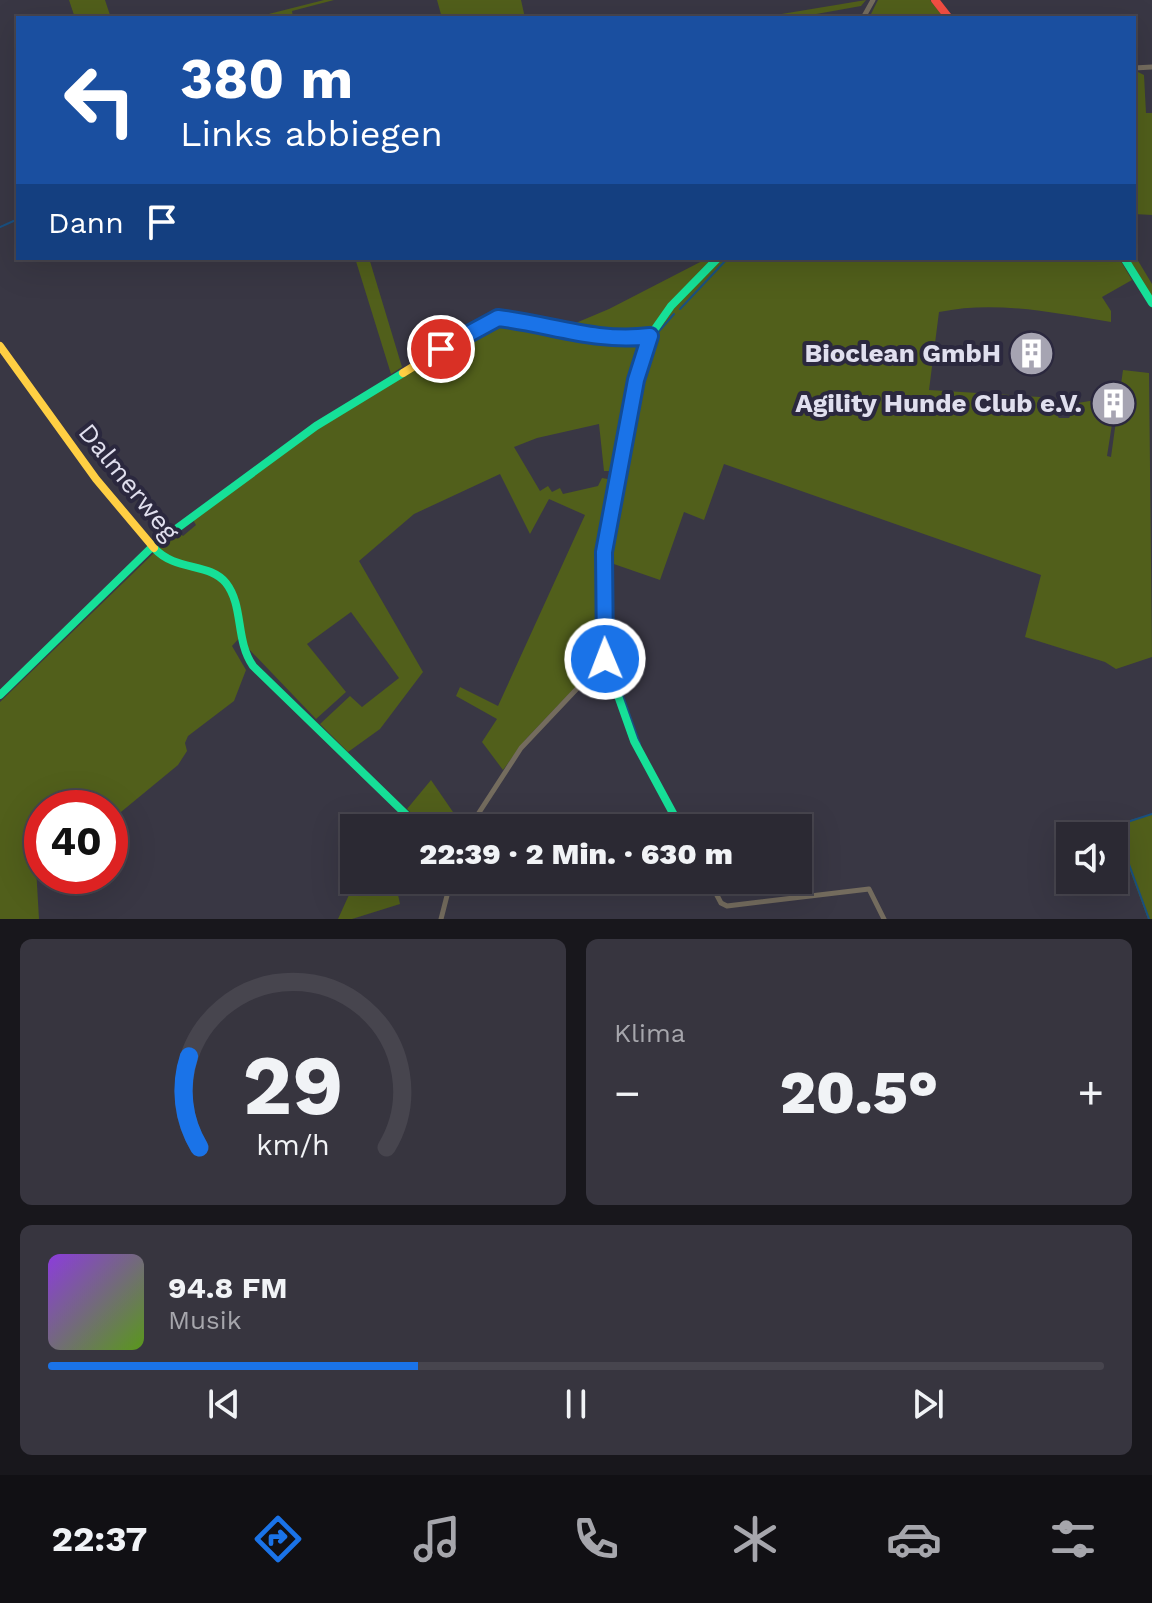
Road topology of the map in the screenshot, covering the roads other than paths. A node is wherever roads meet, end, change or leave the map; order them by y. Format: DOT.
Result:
graph roads {
  1 [pos="935,0"];
  2 [pos="947,16"];
  3 [pos="716,260"];
  4 [pos="1125,260"];
  5 [pos="1152,303"];
  6 [pos="650,336"];
  7 [pos="0,346"];
  8 [pos="153,546"];
  9 [pos="605,659"];
  10 [pos="0,695"];
  11 [pos="406,814"];
  12 [pos="478,814"];
  13 [pos="673,814"];
  14 [pos="447,894"];
  15 [pos="716,894"];
  16 [pos="441,919"];
  17 [pos="884,919"];
  1 -- 2 [label="street"];
  3 -- 6 [label="street"];
  4 -- 5 [label="street"];
  6 -- 8 [label="street"];
  6 -- 9 [label="street"];
  7 -- 8 [label="street, Dalmerweg"];
  8 -- 10 [label="street"];
  8 -- 11 [label="street, Dalmerweg"];
  9 -- 12 [label="street"];
  9 -- 13 [label="street"];
  14 -- 16 [label="street"];
  15 -- 17 [label="street"];
}
